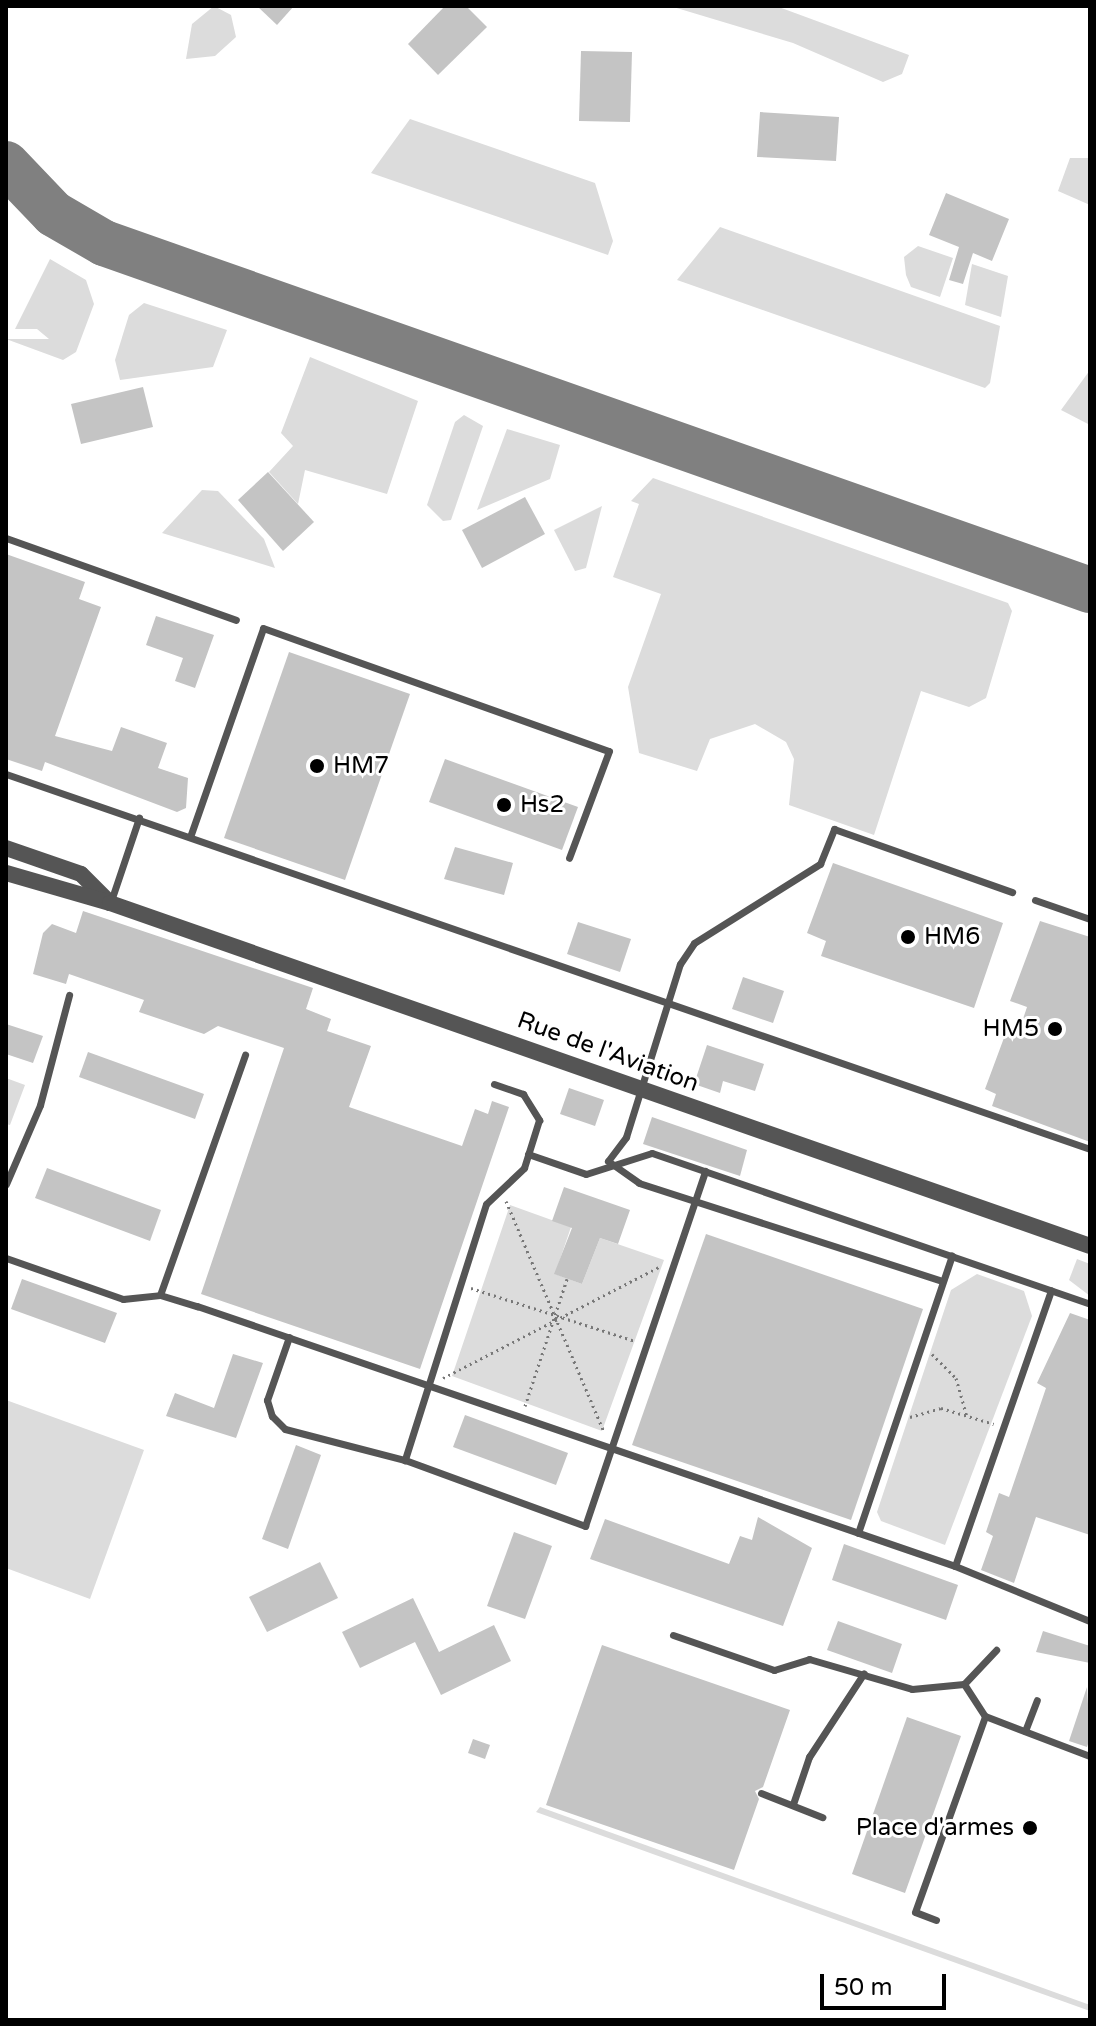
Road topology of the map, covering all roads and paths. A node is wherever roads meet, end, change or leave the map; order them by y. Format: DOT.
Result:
graph roads {
  1 [pos="6,538"];
  2 [pos="236,620"];
  3 [pos="6,774"];
  4 [pos="139,818"];
  5 [pos="190,837"];
  6 [pos="6,848"];
  7 [pos="569,858"];
  8 [pos="6,873"];
  9 [pos="1012,892"];
  10 [pos="1035,900"];
  11 [pos="110,903"];
  12 [pos="1090,919"];
  13 [pos="69,995"];
  14 [pos="666,1005"];
  15 [pos="245,1055"];
  16 [pos="494,1084"];
  17 [pos="637,1088"];
  18 [pos="1090,1149"];
  19 [pos="528,1154"];
  20 [pos="608,1161"];
  21 [pos="705,1171"];
  22 [pos="6,1184"];
  23 [pos="501,1189"];
  24 [pos="695,1200"];
  25 [pos="1090,1246"];
  26 [pos="952,1256"];
  27 [pos="6,1258"];
  28 [pos="674,1259"];
  29 [pos="567,1279"];
  30 [pos="943,1281"];
  31 [pos="461,1284"];
  32 [pos="1051,1290"];
  33 [pos="160,1295"];
  34 [pos="1090,1304"];
  35 [pos="557,1320"];
  36 [pos="289,1337"];
  37 [pos="646,1344"];
  38 [pos="920,1350"];
  39 [pos="429,1385"];
  40 [pos="899,1412"];
  41 [pos="521,1417"];
  42 [pos="967,1417"];
  43 [pos="1003,1426"];
  44 [pos="611,1448"];
  45 [pos="405,1460"];
  46 [pos="858,1533"];
  47 [pos="955,1566"];
  48 [pos="1090,1621"];
  49 [pos="673,1635"];
  50 [pos="996,1650"];
  51 [pos="864,1673"];
  52 [pos="964,1684"];
  53 [pos="1037,1700"];
  54 [pos="985,1716"];
  55 [pos="1025,1731"];
  56 [pos="1090,1756"];
  57 [pos="761,1793"];
  58 [pos="793,1804"];
  59 [pos="822,1817"];
  60 [pos="936,1920"];
  1 -- 2 [label="lane"];
  3 -- 4 [label="lane"];
  4 -- 5 [label="lane"];
  4 -- 11 [label="lane"];
  5 -- 7 [label="lane"];
  5 -- 14 [label="lane"];
  6 -- 11 [label="street, Rue de l'Aviation"];
  8 -- 11 [label="street, Rue de l'Aviation"];
  9 -- 14 [label="lane"];
  10 -- 12 [label="lane"];
  11 -- 17 [label="street, Rue de l'Aviation"];
  13 -- 22 [label="lane"];
  14 -- 17 [label="lane"];
  14 -- 18 [label="lane"];
  15 -- 33 [label="lane"];
  16 -- 19 [label="lane"];
  17 -- 20 [label="lane"];
  17 -- 25 [label="street, Rue de l'Aviation"];
  19 -- 20 [label="lane"];
  19 -- 23 [label="lane"];
  20 -- 21 [label="lane"];
  20 -- 24 [label="lane"];
  21 -- 24 [label="lane"];
  21 -- 26 [label="lane"];
  23 -- 31 [label="lane"];
  23 -- 35 [label="path"];
  24 -- 28 [label="lane"];
  24 -- 30 [label="lane"];
  26 -- 30 [label="lane"];
  26 -- 32 [label="lane"];
  27 -- 33 [label="lane"];
  28 -- 35 [label="path"];
  28 -- 37 [label="lane"];
  29 -- 35 [label="path"];
  30 -- 38 [label="lane"];
  31 -- 35 [label="path"];
  31 -- 39 [label="lane"];
  32 -- 34 [label="lane"];
  32 -- 43 [label="lane"];
  33 -- 36 [label="lane"];
  35 -- 37 [label="path"];
  35 -- 39 [label="path"];
  35 -- 41 [label="path"];
  35 -- 44 [label="path"];
  36 -- 39 [label="lane"];
  36 -- 45 [label="lane"];
  37 -- 44 [label="lane"];
  38 -- 40 [label="lane"];
  38 -- 42 [label="path"];
  39 -- 41 [label="lane"];
  39 -- 45 [label="lane"];
  40 -- 42 [label="path"];
  40 -- 46 [label="lane"];
  41 -- 44 [label="lane"];
  42 -- 43 [label="path"];
  43 -- 47 [label="lane"];
  44 -- 45 [label="lane"];
  44 -- 46 [label="lane"];
  46 -- 47 [label="lane"];
  47 -- 48 [label="lane"];
  49 -- 51 [label="lane"];
  50 -- 52 [label="lane"];
  51 -- 52 [label="lane"];
  51 -- 58 [label="lane"];
  52 -- 54 [label="lane"];
  53 -- 55 [label="lane"];
  54 -- 55 [label="lane"];
  54 -- 60 [label="lane"];
  55 -- 56 [label="lane"];
  57 -- 58 [label="lane"];
  58 -- 59 [label="lane"];
}
